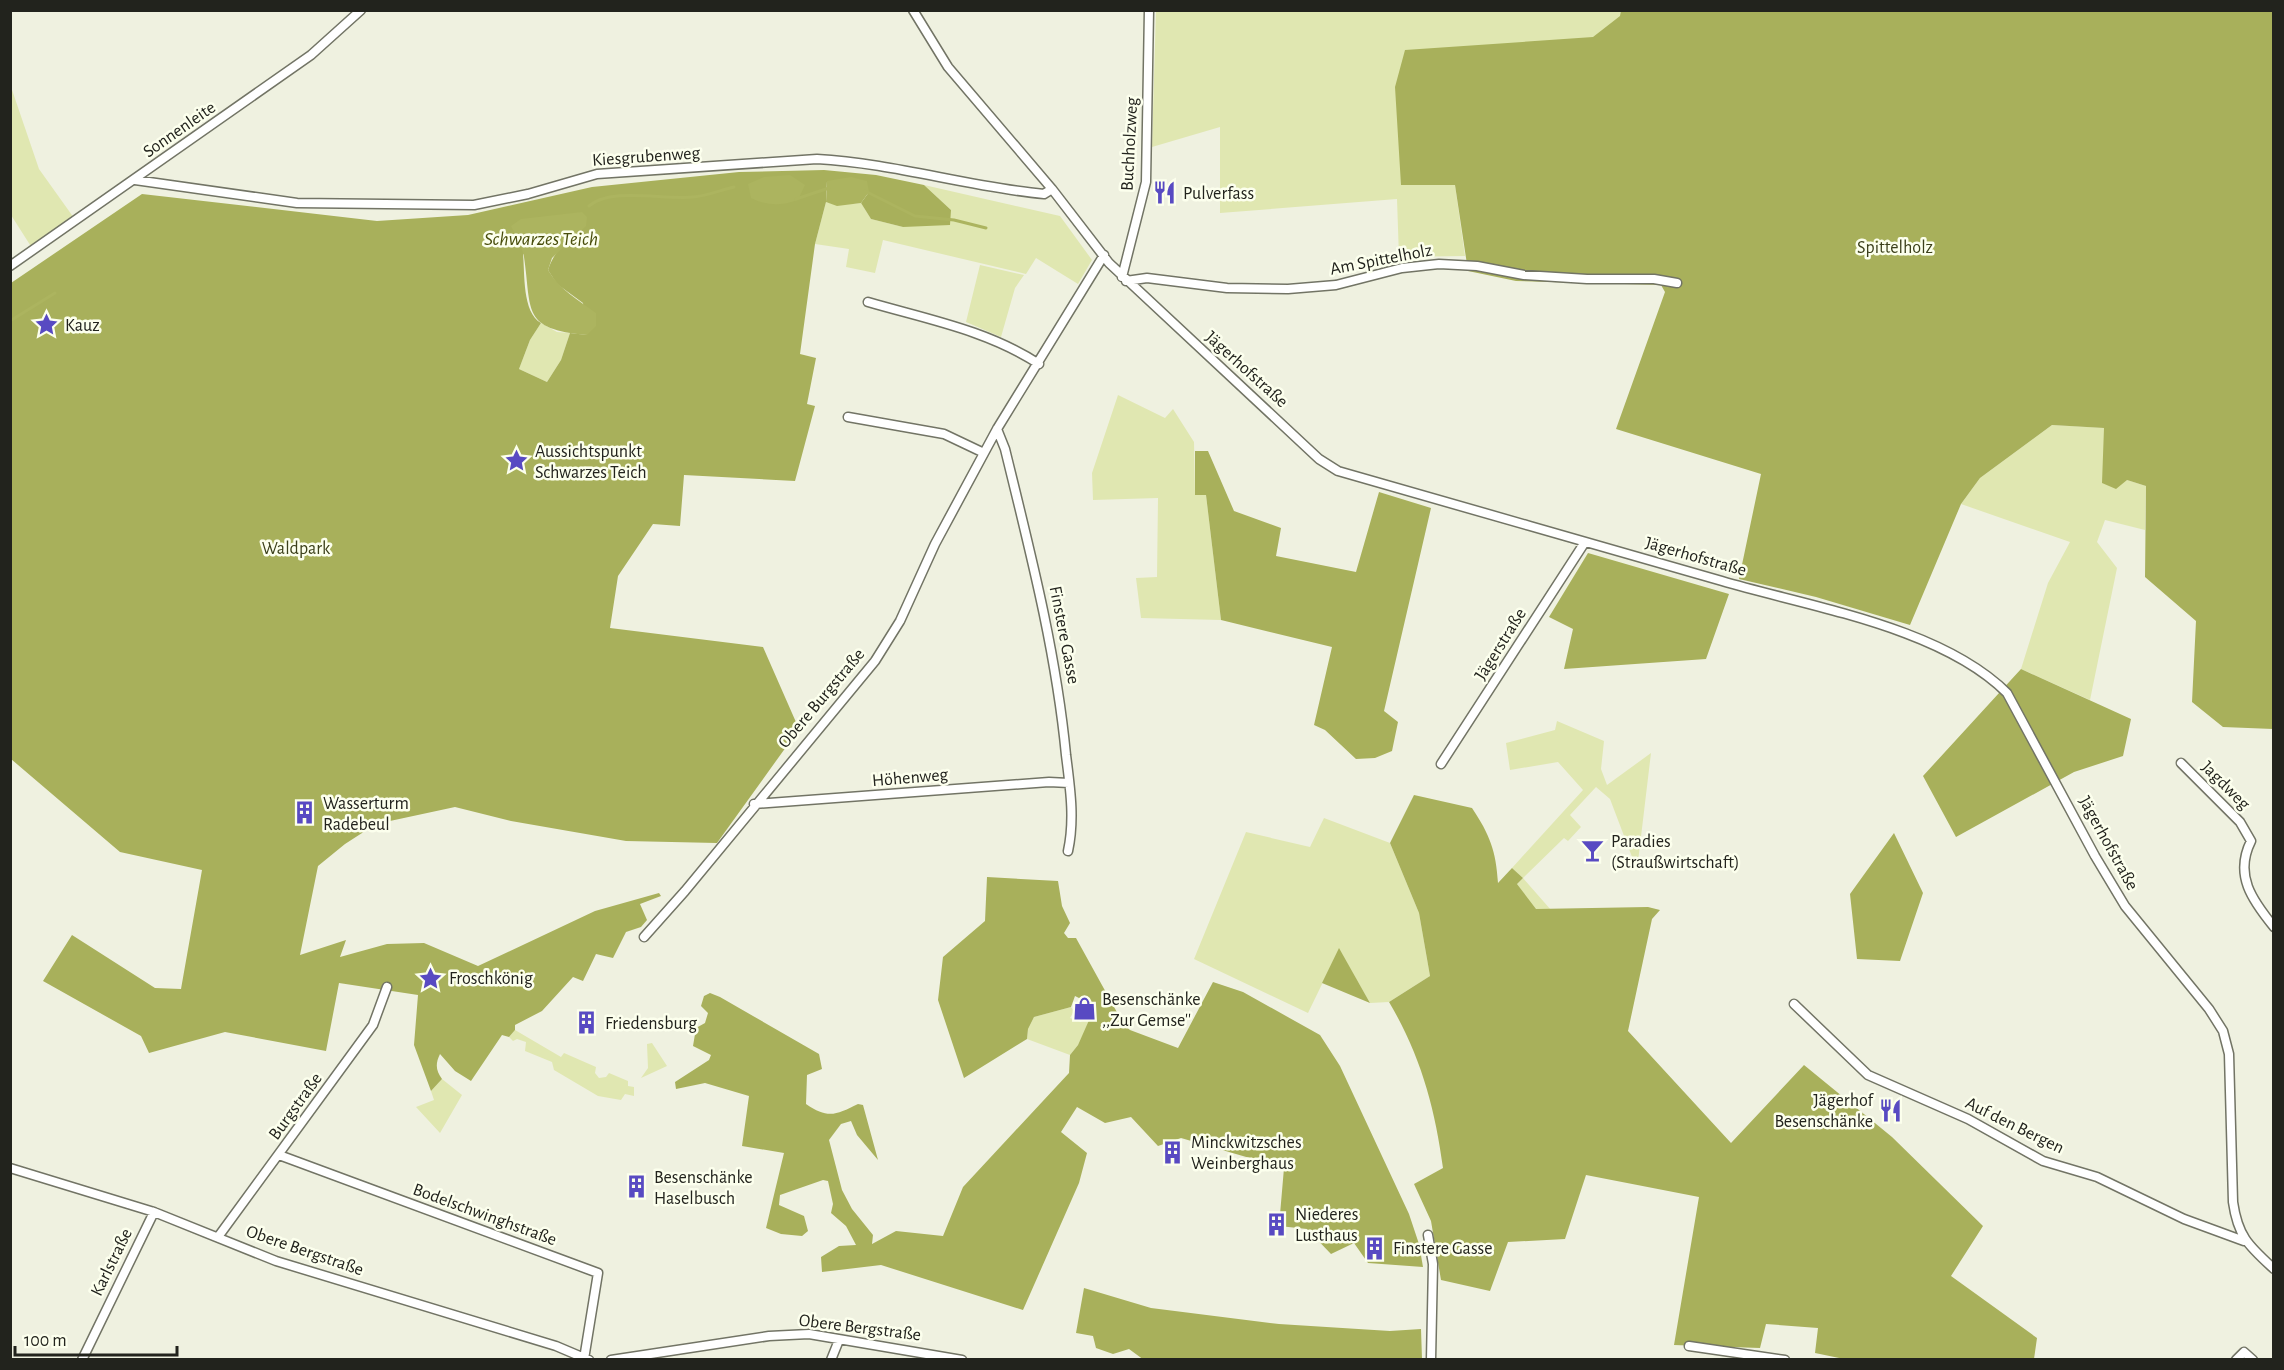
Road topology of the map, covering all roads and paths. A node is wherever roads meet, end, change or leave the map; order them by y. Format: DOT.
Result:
graph roads {
  1 [pos="361,10"];
  2 [pos="913,10"];
  3 [pos="1149,10"];
  4 [pos="135,180"];
  5 [pos="1052,189"];
  6 [pos="1104,255"];
  7 [pos="10,266"];
  8 [pos="1124,279"];
  9 [pos="1677,283"];
  10 [pos="868,302"];
  11 [pos="1038,364"];
  12 [pos="848,417"];
  13 [pos="997,429"];
  14 [pos="984,453"];
  15 [pos="1585,542"];
  16 [pos="1441,764"];
  17 [pos="2181,764"];
  18 [pos="1069,783"];
  19 [pos="754,804"];
  20 [pos="1068,851"];
  21 [pos="2274,927"];
  22 [pos="644,937"];
  23 [pos="387,987"];
  24 [pos="1794,1004"];
  25 [pos="279,1155"];
  26 [pos="10,1168"];
  27 [pos="154,1212"];
  28 [pos="1428,1235"];
  29 [pos="218,1237"];
  30 [pos="2244,1241"];
  31 [pos="2274,1269"];
  32 [pos="839,1340"];
  33 [pos="1689,1346"];
  34 [pos="82,1359"];
  35 [pos="584,1359"];
  36 [pos="589,1359"];
  37 [pos="611,1359"];
  38 [pos="831,1359"];
  39 [pos="962,1359"];
  40 [pos="1431,1359"];
  41 [pos="1785,1359"];
  42 [pos="2236,1359"];
  43 [pos="2253,1359"];
  1 -- 4 [label="street, Sonnenleite"];
  2 -- 5 [label="street, Jägerhofstraße"];
  3 -- 8 [label="street, Buchholzweg"];
  4 -- 5 [label="street, Kiesgrubenweg"];
  4 -- 7 [label="street, Sonnenleite"];
  5 -- 6 [label="street, Jägerhofstraße"];
  6 -- 8 [label="street, Jägerhofstraße"];
  6 -- 11 [label="street, Obere Burgstraße"];
  8 -- 9 [label="street, Am Spittelholz"];
  8 -- 15 [label="street, Jägerhofstraße"];
  10 -- 11 [label="street"];
  11 -- 13 [label="street, Obere Burgstraße"];
  12 -- 14 [label="street"];
  13 -- 14 [label="street, Obere Burgstraße"];
  13 -- 18 [label="street, Finstere Gasse"];
  14 -- 19 [label="street, Obere Burgstraße"];
  15 -- 16 [label="street, Jägerstraße"];
  15 -- 30 [label="street, Jägerhofstraße"];
  17 -- 21 [label="street, Jagdweg"];
  18 -- 19 [label="street, Höhenweg"];
  18 -- 20 [label="street, Finstere Gasse"];
  19 -- 22 [label="street, Obere Burgstraße"];
  23 -- 25 [label="street, Burgstraße"];
  24 -- 30 [label="street, Auf den Bergen"];
  25 -- 29 [label="street, Burgstraße"];
  25 -- 35 [label="street, Bodelschwinghstraße"];
  26 -- 27 [label="street, Obere Bergstraße"];
  27 -- 29 [label="street, Obere Bergstraße"];
  27 -- 34 [label="street, Karlstraße"];
  28 -- 40 [label="street"];
  29 -- 35 [label="street, Obere Bergstraße"];
  30 -- 31 [label="street, Jägerhofstraße"];
  32 -- 37 [label="street, Obere Bergstraße"];
  32 -- 38 [label="street"];
  32 -- 39 [label="street, Obere Bergstraße"];
  33 -- 41 [label="street"];
  35 -- 36 [label="street, Obere Bergstraße"];
  42 -- 43 [label="street"];
}
